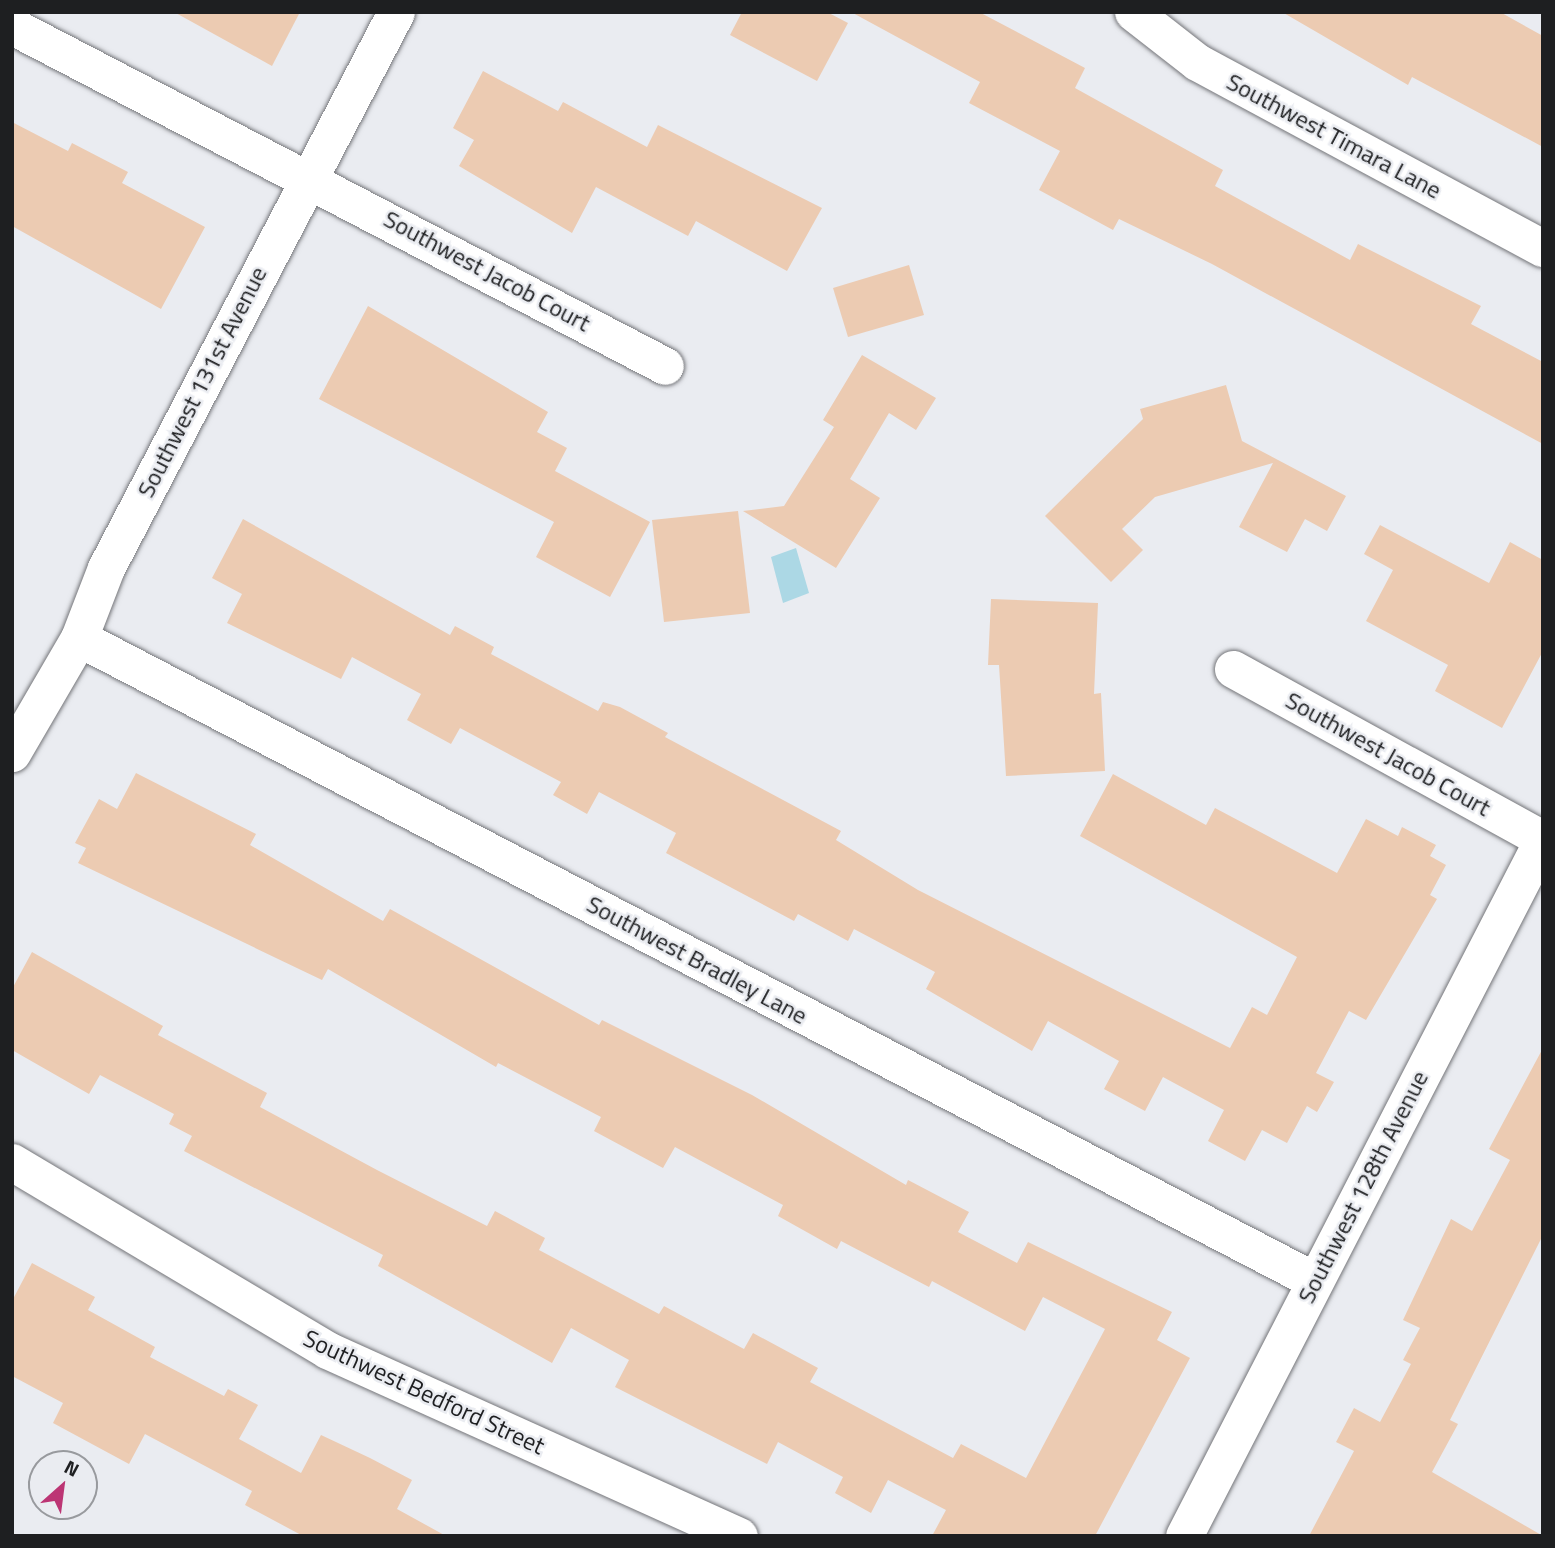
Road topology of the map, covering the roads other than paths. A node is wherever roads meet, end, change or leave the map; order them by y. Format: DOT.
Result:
graph roads {
  1 [pos="396,12"];
  2 [pos="1133,12"];
  3 [pos="12,26"];
  4 [pos="309,176"];
  5 [pos="1543,248"];
  6 [pos="665,366"];
  7 [pos="79,638"];
  8 [pos="1233,669"];
  9 [pos="12,753"];
  10 [pos="1543,839"];
  11 [pos="12,1162"];
  12 [pos="1315,1281"];
  13 [pos="739,1536"];
  14 [pos="1184,1536"];
  1 -- 4 [label="street, Southwest 131st Avenue"];
  2 -- 5 [label="street, Southwest Timara Lane"];
  3 -- 4 [label="street, Southwest Jacob Court"];
  4 -- 6 [label="street, Southwest Jacob Court"];
  4 -- 7 [label="street, Southwest 131st Avenue"];
  7 -- 9 [label="street, Southwest 131st Avenue"];
  7 -- 12 [label="street, Southwest Bradley Lane"];
  8 -- 10 [label="street, Southwest Jacob Court"];
  10 -- 12 [label="street, Southwest 128th Avenue"];
  11 -- 13 [label="street, Southwest Bedford Street"];
  12 -- 14 [label="street, Southwest 128th Avenue"];
}
